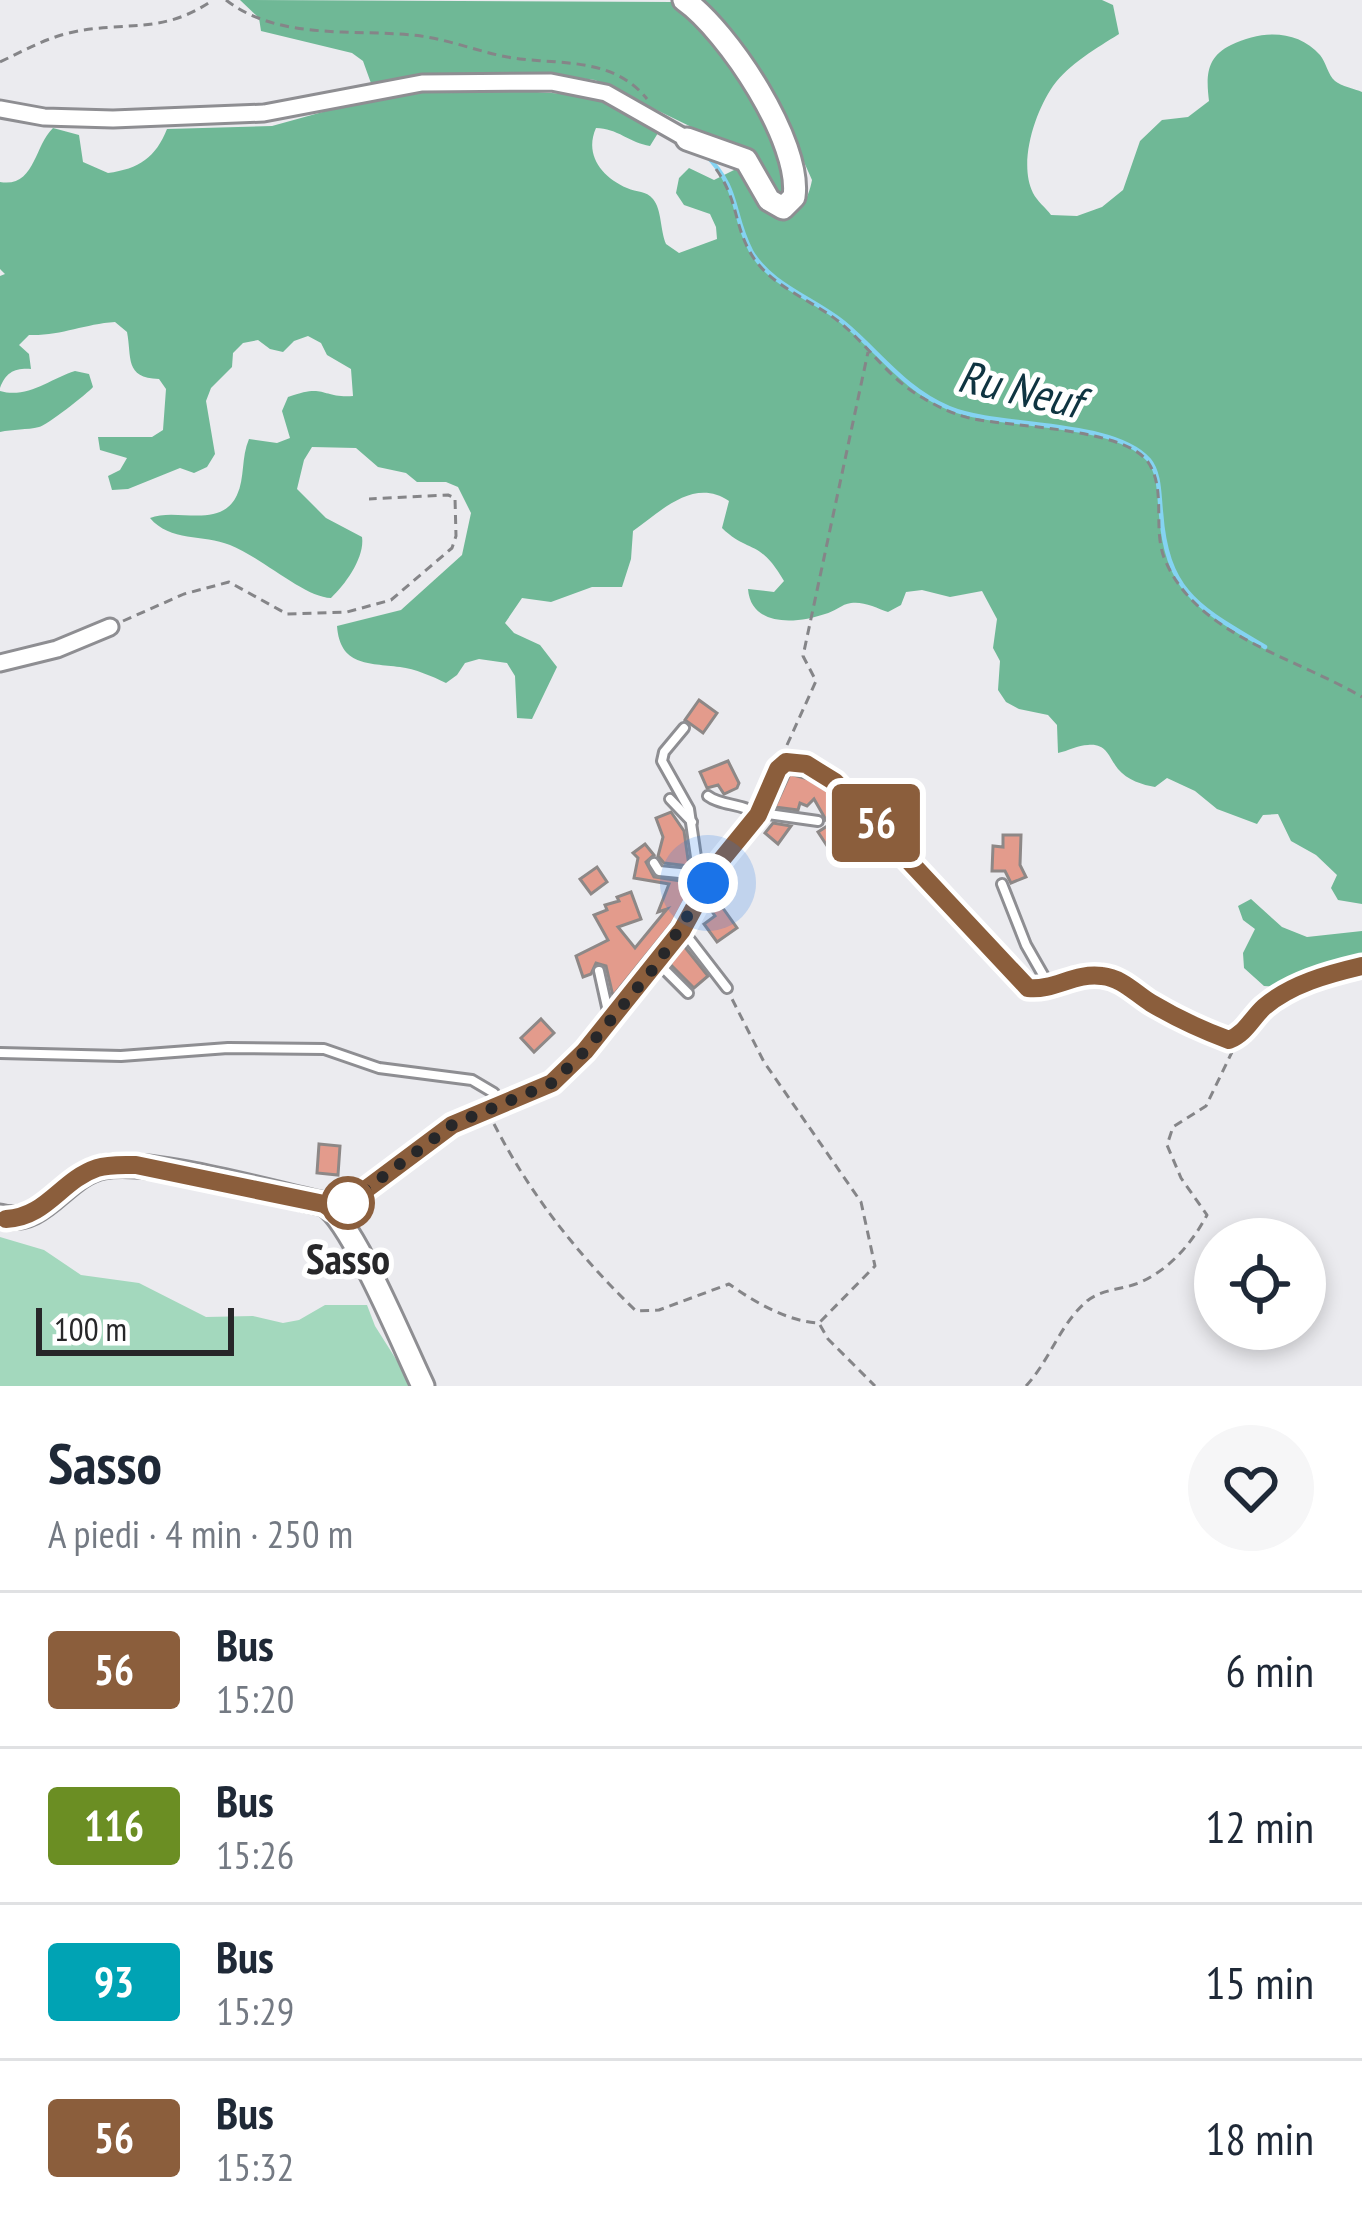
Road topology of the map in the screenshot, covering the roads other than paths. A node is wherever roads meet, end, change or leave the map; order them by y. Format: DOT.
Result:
graph roads {
  1 [pos="684,0"];
  2 [pos="0,109"];
  3 [pos="687,139"];
  4 [pos="110,627"];
  5 [pos="0,662"];
  6 [pos="684,728"];
  7 [pos="708,796"];
  8 [pos="670,799"];
  9 [pos="759,814"];
  10 [pos="818,821"];
  11 [pos="693,824"];
  12 [pos="654,862"];
  13 [pos="704,879"];
  14 [pos="1002,884"];
  15 [pos="682,930"];
  16 [pos="658,963"];
  17 [pos="1362,966"];
  18 [pos="598,971"];
  19 [pos="727,988"];
  20 [pos="1051,988"];
  21 [pos="688,993"];
  22 [pos="609,1023"];
  23 [pos="0,1053"];
  24 [pos="492,1107"];
  25 [pos="333,1210"];
  26 [pos="3,1217"];
  27 [pos="423,1386"];
  1 -- 3 [label="main road"];
  2 -- 3 [label="street"];
  4 -- 5 [label="street"];
  6 -- 11 [label="lane"];
  7 -- 9 [label="lane"];
  8 -- 11 [label="lane"];
  9 -- 10 [label="lane"];
  9 -- 13 [label="street"];
  9 -- 20 [label="street"];
  11 -- 13 [label="lane"];
  12 -- 13 [label="lane"];
  13 -- 15 [label="street"];
  14 -- 20 [label="lane"];
  15 -- 16 [label="street"];
  15 -- 19 [label="lane"];
  16 -- 21 [label="lane"];
  16 -- 22 [label="street"];
  17 -- 20 [label="street"];
  18 -- 22 [label="lane"];
  22 -- 24 [label="street"];
  23 -- 24 [label="lane"];
  24 -- 25 [label="street"];
  25 -- 26 [label="main road"];
  25 -- 27 [label="main road"];
}
